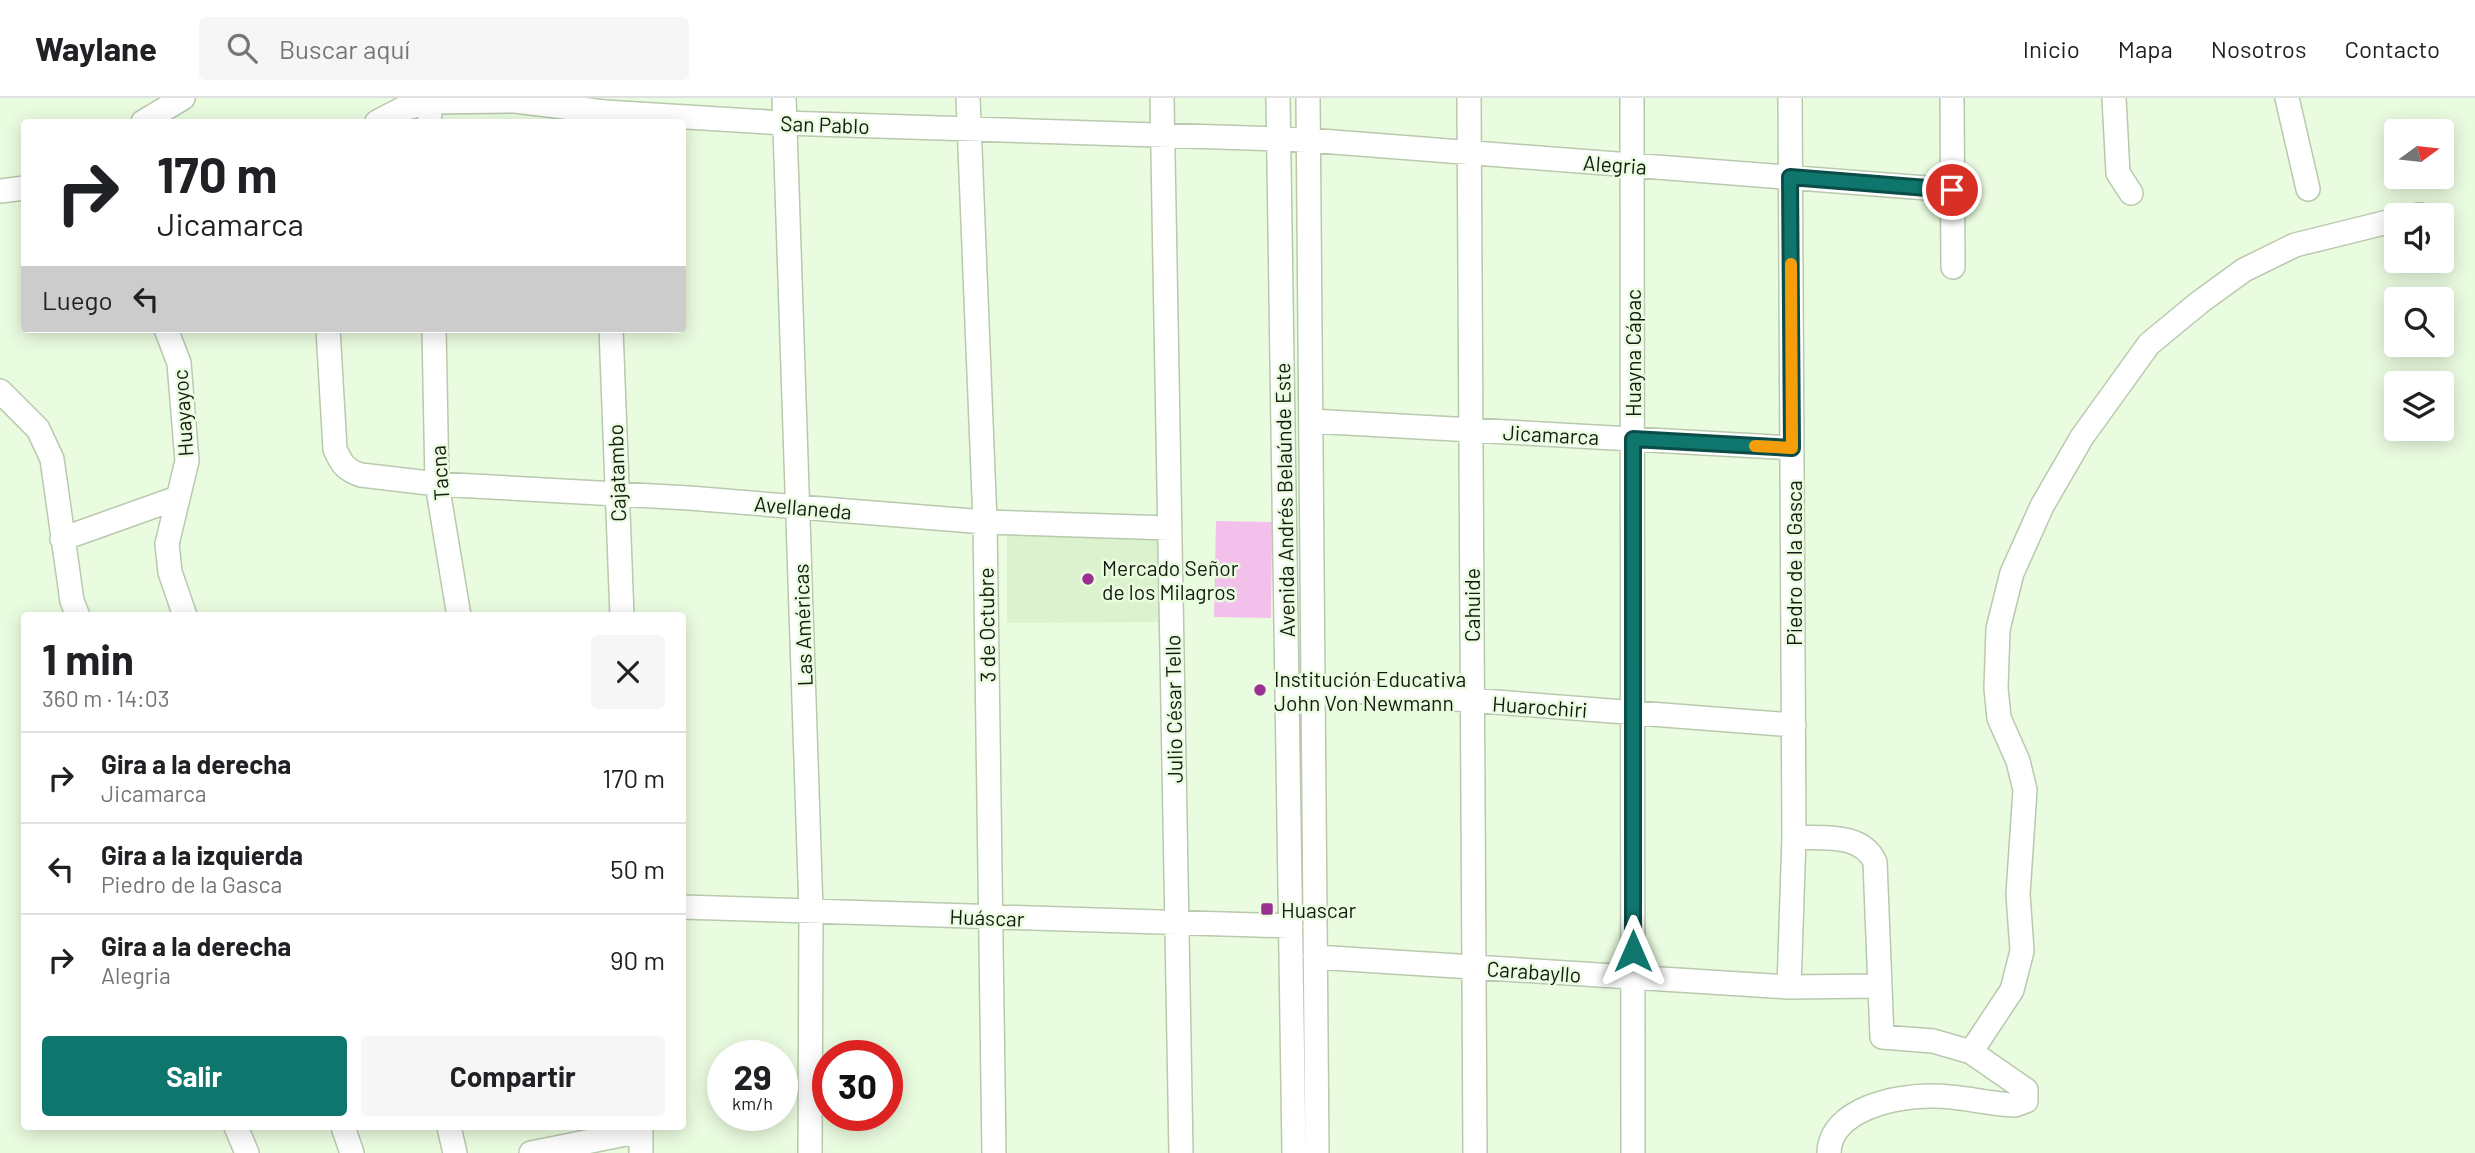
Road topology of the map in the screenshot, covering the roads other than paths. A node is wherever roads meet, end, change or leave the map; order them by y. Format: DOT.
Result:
graph roads {
  1 [pos="183,98"];
  2 [pos="784,98"];
  3 [pos="968,98"];
  4 [pos="1162,98"];
  5 [pos="1278,98"];
  6 [pos="1308,98"];
  7 [pos="1469,98"];
  8 [pos="1632,98"];
  9 [pos="1790,98"];
  10 [pos="1952,98"];
  11 [pos="2114,98"];
  12 [pos="2287,98"];
  13 [pos="430,108"];
  14 [pos="605,111"];
  15 [pos="148,119"];
  16 [pos="383,119"];
  17 [pos="785,123"];
  18 [pos="970,130"];
  19 [pos="1163,135"];
  20 [pos="1279,139"];
  21 [pos="1308,140"];
  22 [pos="1469,152"];
  23 [pos="1632,165"];
  24 [pos="1790,177"];
  25 [pos="21,188"];
  26 [pos="2308,189"];
  27 [pos="1952,190"];
  28 [pos="0,191"];
  29 [pos="2131,193"];
  30 [pos="2384,223"];
  31 [pos="1953,267"];
  32 [pos="168,333"];
  33 [pos="328,333"];
  34 [pos="434,333"];
  35 [pos="611,333"];
  36 [pos="0,391"];
  37 [pos="1311,421"];
  38 [pos="1470,430"];
  39 [pos="1633,439"];
  40 [pos="1792,448"];
  41 [pos="437,484"];
  42 [pos="616,495"];
  43 [pos="177,498"];
  44 [pos="798,506"];
  45 [pos="985,523"];
  46 [pos="1170,528"];
  47 [pos="62,539"];
  48 [pos="76,612"];
  49 [pos="184,612"];
  50 [pos="458,612"];
  51 [pos="622,612"];
  52 [pos="1287,687"];
  53 [pos="1314,688"];
  54 [pos="1472,700"];
  55 [pos="1633,713"];
  56 [pos="1794,725"];
  57 [pos="1794,837"];
  58 [pos="686,907"];
  59 [pos="811,911"];
  60 [pos="989,917"];
  61 [pos="1177,923"];
  62 [pos="1291,926"];
  63 [pos="1315,957"];
  64 [pos="1473,967"];
  65 [pos="1633,977"];
  66 [pos="1878,986"];
  67 [pos="1789,987"];
  68 [pos="1971,1052"];
  69 [pos="237,1130"];
  70 [pos="344,1130"];
  71 [pos="450,1130"];
  72 [pos="641,1137"];
  73 [pos="540,1143"];
  74 [pos="247,1153"];
  75 [pos="352,1153"];
  76 [pos="455,1153"];
  77 [pos="810,1153"];
  78 [pos="994,1153"];
  79 [pos="1181,1153"];
  80 [pos="1294,1153"];
  81 [pos="1317,1153"];
  82 [pos="1475,1153"];
  83 [pos="1633,1153"];
  84 [pos="1829,1153"];
  1 -- 15 [label="street"];
  2 -- 17 [label="street, Las Américas"];
  3 -- 18 [label="street, 3 de Octubre"];
  4 -- 19 [label="street, Julio César Tello"];
  5 -- 20 [label="street, Avenida Andrés Belaúnde Este"];
  6 -- 21 [label="street, Avenida Andrés Belaúnde Este"];
  7 -- 22 [label="street, Cahuide"];
  8 -- 23 [label="street, Huayna Cápac"];
  9 -- 24 [label="street, Piedro de la Gasca"];
  10 -- 27 [label="street"];
  11 -- 29 [label="street"];
  12 -- 26 [label="street"];
  13 -- 14 [label="street, San Pablo"];
  13 -- 16 [label="street, San Pablo"];
  14 -- 17 [label="street, San Pablo"];
  17 -- 18 [label="street, San Pablo"];
  17 -- 44 [label="street, Las Américas"];
  18 -- 19 [label="street, San Pablo"];
  18 -- 45 [label="street, 3 de Octubre"];
  19 -- 20 [label="street, San Pablo"];
  19 -- 46 [label="street, Julio César Tello"];
  20 -- 21 [label="street, Alegria"];
  20 -- 52 [label="street, Avenida Andrés Belaúnde Este"];
  21 -- 22 [label="street, Alegria"];
  21 -- 37 [label="street, Avenida Andrés Belaúnde Este"];
  22 -- 23 [label="street, Alegria"];
  22 -- 38 [label="street, Cahuide"];
  23 -- 24 [label="street, Alegria"];
  23 -- 39 [label="street, Huayna Cápac"];
  24 -- 27 [label="street, Alegria"];
  24 -- 40 [label="street, Piedro de la Gasca"];
  25 -- 28 [label="street"];
  27 -- 31 [label="street"];
  30 -- 68 [label="street"];
  32 -- 43 [label="street, Huayayoc"];
  33 -- 41 [label="street, Avellaneda"];
  34 -- 41 [label="street, Tacna"];
  35 -- 42 [label="street, Cajatambo"];
  36 -- 47 [label="street"];
  37 -- 38 [label="street, Jicamarca"];
  37 -- 53 [label="street, Avenida Andrés Belaúnde Este"];
  38 -- 39 [label="street, Jicamarca"];
  38 -- 54 [label="street, Cahuide"];
  39 -- 40 [label="street, Jicamarca"];
  39 -- 55 [label="street, Huayna Cápac"];
  40 -- 56 [label="street, Piedro de la Gasca"];
  41 -- 42 [label="street, Avellaneda"];
  41 -- 50 [label="street, Tacna"];
  42 -- 44 [label="street, Avellaneda"];
  42 -- 51 [label="street, Cajatambo"];
  43 -- 47 [label="street"];
  43 -- 49 [label="street, Huayayoc"];
  44 -- 45 [label="street, Avellaneda"];
  44 -- 59 [label="street, Las Américas"];
  45 -- 46 [label="street, Avellaneda"];
  45 -- 60 [label="street, 3 de Octubre"];
  46 -- 61 [label="street, Julio César Tello"];
  47 -- 48 [label="street"];
  52 -- 53 [label="street, Huarochiri"];
  52 -- 62 [label="street, Avenida Andrés Belaúnde Este"];
  53 -- 54 [label="street, Huarochiri"];
  53 -- 63 [label="street, Avenida Andrés Belaúnde Este"];
  54 -- 55 [label="street, Huarochiri"];
  54 -- 64 [label="street, Cahuide"];
  55 -- 56 [label="street, Huarochiri"];
  55 -- 65 [label="street, Huayna Cápac"];
  56 -- 57 [label="street, Piedro de la Gasca"];
  57 -- 66 [label="street"];
  57 -- 67 [label="street, Piedro de la Gasca"];
  58 -- 59 [label="street, Huáscar"];
  59 -- 60 [label="street, Huáscar"];
  59 -- 77 [label="street, Las Américas"];
  60 -- 61 [label="street, Huáscar"];
  60 -- 78 [label="street, 3 de Octubre"];
  61 -- 62 [label="street, Huáscar"];
  61 -- 79 [label="street, Julio César Tello"];
  62 -- 80 [label="street, Avenida Andrés Belaúnde Este"];
  63 -- 64 [label="street, Carabayllo"];
  63 -- 81 [label="street, Avenida Andrés Belaúnde Este"];
  64 -- 65 [label="street, Carabayllo"];
  64 -- 82 [label="street, Cahuide"];
  65 -- 67 [label="street, Carabayllo"];
  65 -- 83 [label="street, Huayna Cápac"];
  66 -- 67 [label="street, Carabayllo"];
  66 -- 68 [label="street"];
  68 -- 84 [label="street"];
  69 -- 74 [label="street"];
  70 -- 75 [label="street"];
  71 -- 76 [label="street"];
  72 -- 73 [label="street"];
}
